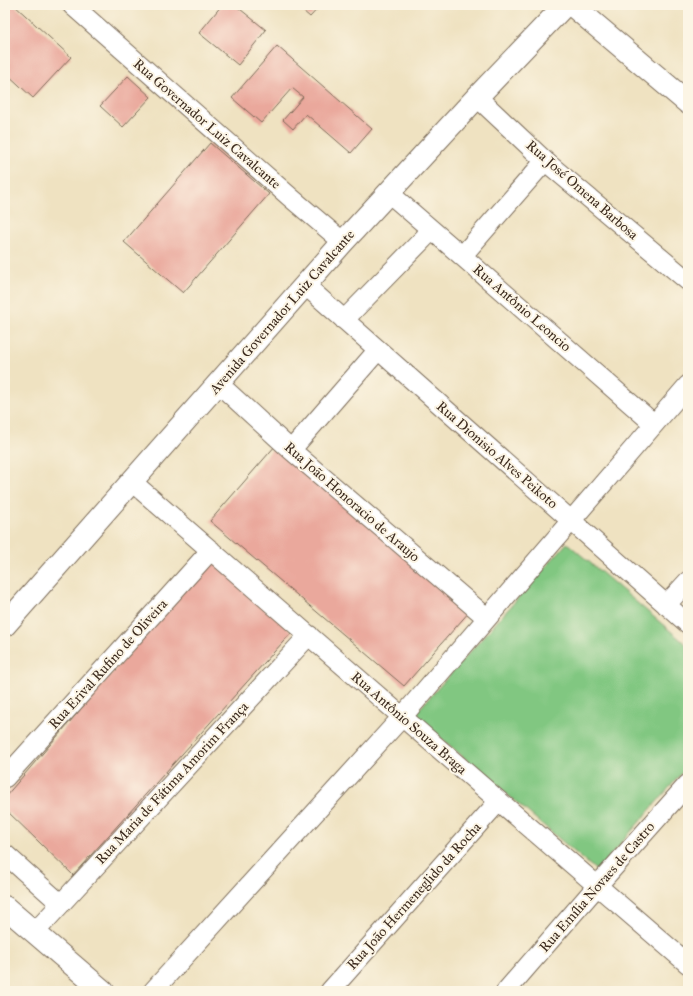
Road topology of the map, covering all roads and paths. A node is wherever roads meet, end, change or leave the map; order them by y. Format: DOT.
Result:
graph roads {
  1 [pos="72,5"];
  2 [pos="565,5"];
  3 [pos="572,5"];
  4 [pos="477,97"];
  5 [pos="688,103"];
  6 [pos="545,161"];
  7 [pos="389,193"];
  8 [pos="432,230"];
  9 [pos="343,242"];
  10 [pos="462,256"];
  11 [pos="688,281"];
  12 [pos="305,285"];
  13 [pos="344,320"];
  14 [pos="378,350"];
  15 [pos="219,384"];
  16 [pos="688,385"];
  17 [pos="654,424"];
  18 [pos="291,450"];
  19 [pos="131,481"];
  20 [pos="571,520"];
  21 [pos="211,550"];
  22 [pos="688,581"];
  23 [pos="666,605"];
  24 [pos="486,618"];
  25 [pos="688,624"];
  26 [pos="5,625"];
  27 [pos="309,635"];
  28 [pos="402,717"];
  29 [pos="5,778"];
  30 [pos="686,790"];
  31 [pos="499,801"];
  32 [pos="5,854"];
  33 [pos="597,886"];
  34 [pos="61,904"];
  35 [pos="5,907"];
  36 [pos="35,932"];
  37 [pos="688,964"];
  38 [pos="513,988"];
  39 [pos="157,989"];
  40 [pos="103,991"];
  41 [pos="330,991"];
  1 -- 9 [label="street, Rua Governador Luiz Cavalcante"];
  2 -- 4 [label="street, Avenida Governador Luiz Cavalcante"];
  3 -- 5 [label="street"];
  4 -- 6 [label="street, Rua José Omena Barbosa"];
  4 -- 7 [label="street, Avenida Governador Luiz Cavalcante"];
  6 -- 10 [label="street"];
  6 -- 11 [label="street, Rua José Omena Barbosa"];
  7 -- 8 [label="street, Rua Antônio Leoncio"];
  7 -- 9 [label="street, Avenida Governador Luiz Cavalcante"];
  8 -- 10 [label="street, Rua Antônio Leoncio"];
  8 -- 13 [label="street"];
  9 -- 12 [label="street, Avenida Governador Luiz Cavalcante"];
  10 -- 17 [label="street, Rua Antônio Leoncio"];
  12 -- 13 [label="street, Rua Dionisio Alves Peikoto"];
  12 -- 15 [label="street, Avenida Governador Luiz Cavalcante"];
  13 -- 14 [label="street, Rua Dionisio Alves Peikoto"];
  14 -- 18 [label="street"];
  14 -- 20 [label="street, Rua Dionisio Alves Peikoto"];
  15 -- 18 [label="street, Rua João Honoracio de Araujo"];
  15 -- 19 [label="street, Avenida Governador Luiz Cavalcante"];
  16 -- 17 [label="street"];
  17 -- 20 [label="street"];
  18 -- 24 [label="street, Rua João Honoracio de Araujo"];
  19 -- 21 [label="street, Rua Antônio Souza Braga"];
  19 -- 26 [label="street, Avenida Governador Luiz Cavalcante"];
  20 -- 23 [label="street, Rua Dionisio Alves Peikoto"];
  20 -- 24 [label="street"];
  21 -- 27 [label="street, Rua Antônio Souza Braga"];
  21 -- 29 [label="street, Rua Erival Rufino de Oliveira"];
  22 -- 23 [label="street"];
  23 -- 25 [label="street, Rua Dionisio Alves Peikoto"];
  24 -- 28 [label="street"];
  27 -- 28 [label="street, Rua Antônio Souza Braga"];
  27 -- 34 [label="street, Rua Maria de Fátima Amorim França"];
  28 -- 31 [label="street, Rua Antônio Souza Braga"];
  28 -- 39 [label="street"];
  30 -- 33 [label="street, Rua Emília Novaes de Castro"];
  31 -- 33 [label="street, Rua Antônio Souza Braga"];
  31 -- 41 [label="street, Rua João Hermeneglido da Rocha"];
  32 -- 34 [label="street"];
  33 -- 37 [label="street, Rua Antônio Souza Braga"];
  33 -- 38 [label="street, Rua Emília Novaes de Castro"];
  34 -- 36 [label="street, Rua Maria de Fátima Amorim França"];
  35 -- 36 [label="street"];
  36 -- 40 [label="street"];
}
